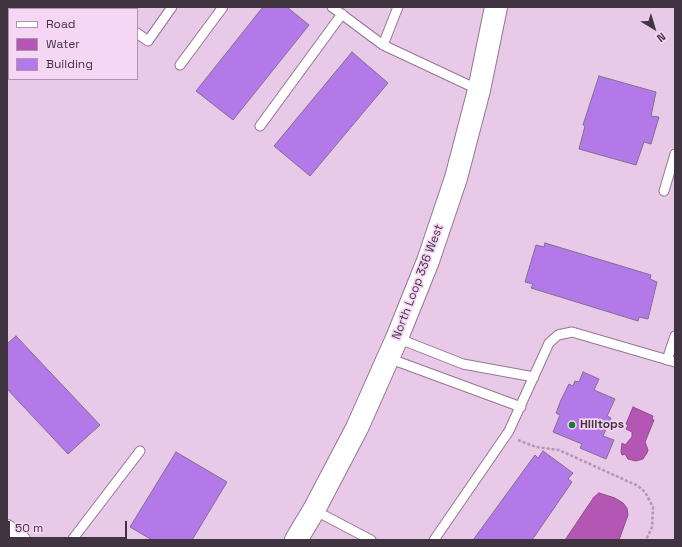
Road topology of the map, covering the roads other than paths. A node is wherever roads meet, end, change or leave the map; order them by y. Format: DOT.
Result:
graph roads {
  1 [pos="172,7"];
  2 [pos="223,7"];
  3 [pos="332,7"];
  4 [pos="398,7"];
  5 [pos="496,7"];
  6 [pos="342,14"];
  7 [pos="138,34"];
  8 [pos="383,44"];
  9 [pos="180,65"];
  10 [pos="479,90"];
  11 [pos="260,126"];
  12 [pos="675,154"];
  13 [pos="664,191"];
  14 [pos="675,336"];
  15 [pos="397,338"];
  16 [pos="388,358"];
  17 [pos="671,361"];
  18 [pos="534,377"];
  19 [pos="521,407"];
  20 [pos="140,451"];
  21 [pos="314,510"];
  22 [pos="7,529"];
  23 [pos="21,540"];
  24 [pos="72,540"];
  25 [pos="296,540"];
  26 [pos="371,540"];
  27 [pos="434,540"];
  1 -- 7 [label="lane"];
  2 -- 9 [label="lane"];
  3 -- 6 [label="lane"];
  4 -- 8 [label="lane"];
  5 -- 10 [label="main road, North Loop 336 West"];
  6 -- 8 [label="lane"];
  6 -- 11 [label="lane"];
  8 -- 10 [label="lane"];
  10 -- 15 [label="main road, North Loop 336 West"];
  12 -- 13 [label="lane"];
  14 -- 17 [label="lane"];
  15 -- 16 [label="main road, North Loop 336 West"];
  15 -- 18 [label="lane"];
  16 -- 19 [label="lane"];
  16 -- 21 [label="main road, North Loop 336 West"];
  17 -- 18 [label="lane"];
  18 -- 19 [label="lane"];
  19 -- 27 [label="lane"];
  20 -- 24 [label="lane"];
  21 -- 25 [label="main road, North Loop 336 West"];
  21 -- 26 [label="lane"];
  22 -- 23 [label="street"];
}
